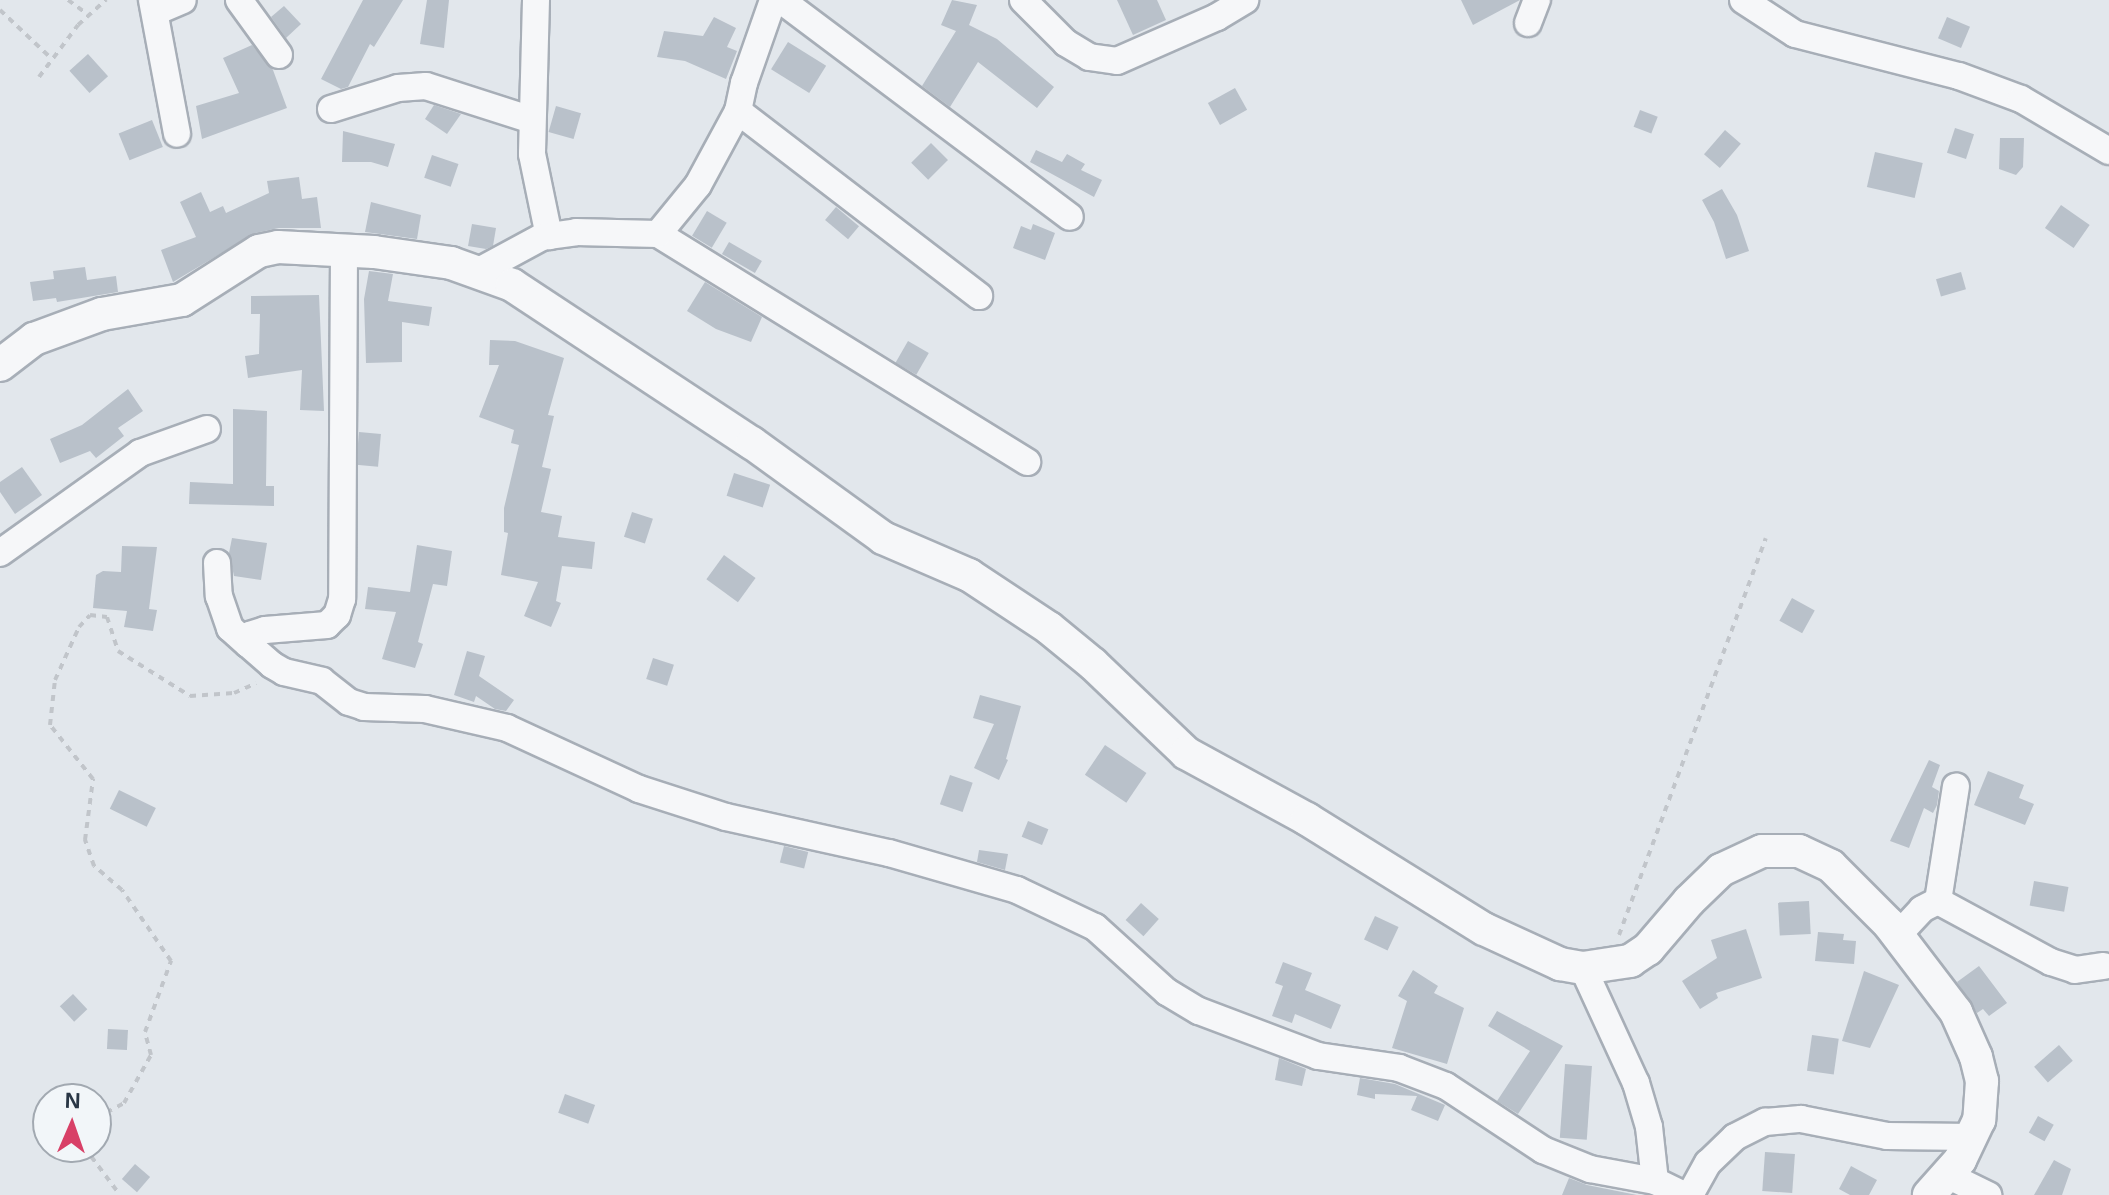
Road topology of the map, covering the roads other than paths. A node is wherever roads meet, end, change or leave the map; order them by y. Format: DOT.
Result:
graph roads {
  1 [pos="183,0"];
  2 [pos="239,0"];
  3 [pos="536,0"];
  4 [pos="773,0"];
  5 [pos="781,0"];
  6 [pos="1023,0"];
  7 [pos="1245,0"];
  8 [pos="1743,0"];
  9 [pos="154,6"];
  10 [pos="279,55"];
  11 [pos="331,109"];
  12 [pos="738,111"];
  13 [pos="532,120"];
  14 [pos="177,134"];
  15 [pos="2109,151"];
  16 [pos="1070,217"];
  17 [pos="658,234"];
  18 [pos="549,236"];
  19 [pos="344,252"];
  20 [pos="479,271"];
  21 [pos="979,296"];
  22 [pos="0,365"];
  23 [pos="207,429"];
  24 [pos="1027,462"];
  25 [pos="0,553"];
  26 [pos="217,563"];
  27 [pos="248,644"];
  28 [pos="1956,786"];
  29 [pos="1938,901"];
  30 [pos="1898,935"];
  31 [pos="2104,966"];
  32 [pos="1596,968"];
  33 [pos="1972,1137"];
  34 [pos="1655,1181"];
  35 [pos="1938,1185"];
  36 [pos="1687,1195"];
  37 [pos="1988,1195"];
  1 -- 9 [label="street"];
  2 -- 10 [label="street"];
  3 -- 13 [label="street"];
  4 -- 12 [label="street"];
  5 -- 16 [label="street"];
  6 -- 7 [label="street"];
  8 -- 15 [label="street"];
  9 -- 14 [label="street"];
  11 -- 13 [label="street"];
  12 -- 17 [label="street"];
  12 -- 21 [label="street"];
  13 -- 18 [label="street"];
  17 -- 18 [label="street"];
  17 -- 24 [label="street"];
  18 -- 20 [label="street"];
  19 -- 20 [label="street"];
  19 -- 22 [label="street"];
  19 -- 27 [label="street"];
  20 -- 32 [label="street"];
  23 -- 25 [label="street"];
  26 -- 27 [label="street"];
  27 -- 34 [label="street"];
  28 -- 29 [label="street"];
  29 -- 30 [label="street"];
  29 -- 31 [label="street"];
  30 -- 32 [label="street"];
  30 -- 33 [label="street"];
  32 -- 34 [label="street"];
  33 -- 35 [label="street"];
  33 -- 36 [label="street"];
  34 -- 36 [label="street"];
  35 -- 37 [label="street"];
}
